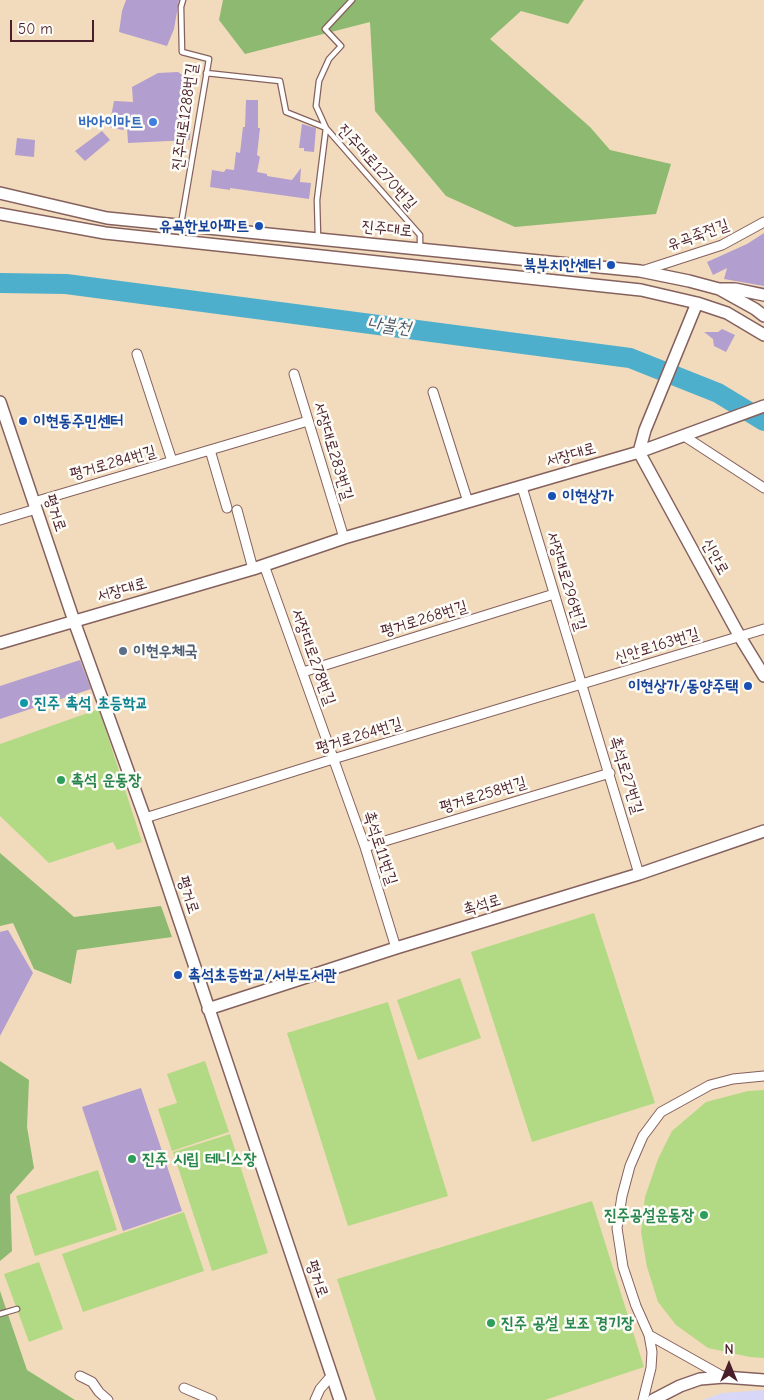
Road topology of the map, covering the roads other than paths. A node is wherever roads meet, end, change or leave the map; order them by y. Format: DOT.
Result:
graph roads {
  1 [pos="183,0"];
  2 [pos="352,0"];
  3 [pos="206,73"];
  4 [pos="326,128"];
  5 [pos="0,194"];
  6 [pos="0,214"];
  7 [pos="764,222"];
  8 [pos="180,225"];
  9 [pos="318,239"];
  10 [pos="420,249"];
  11 [pos="640,271"];
  12 [pos="719,289"];
  13 [pos="764,295"];
  14 [pos="697,303"];
  15 [pos="764,316"];
  16 [pos="764,335"];
  17 [pos="137,354"];
  18 [pos="294,374"];
  19 [pos="433,392"];
  20 [pos="0,402"];
  21 [pos="764,406"];
  22 [pos="308,421"];
  23 [pos="684,436"];
  24 [pos="210,450"];
  25 [pos="638,452"];
  26 [pos="172,461"];
  27 [pos="522,486"];
  28 [pos="764,488"];
  29 [pos="468,502"];
  30 [pos="35,505"];
  31 [pos="0,520"];
  32 [pos="344,538"];
  33 [pos="258,567"];
  34 [pos="554,594"];
  35 [pos="74,621"];
  36 [pos="764,629"];
  37 [pos="740,637"];
  38 [pos="0,643"];
  39 [pos="303,672"];
  40 [pos="764,676"];
  41 [pos="582,685"];
  42 [pos="333,760"];
  43 [pos="610,772"];
  44 [pos="145,818"];
  45 [pos="764,831"];
  46 [pos="365,847"];
  47 [pos="639,874"];
  48 [pos="396,948"];
  49 [pos="208,1008"];
  50 [pos="764,1076"];
  51 [pos="17,1309"];
  52 [pos="0,1314"];
  53 [pos="649,1335"];
  54 [pos="80,1376"];
  55 [pos="332,1376"];
  56 [pos="724,1377"];
  57 [pos="764,1380"];
  58 [pos="184,1388"];
  59 [pos="108,1400"];
  60 [pos="212,1400"];
  61 [pos="314,1400"];
  62 [pos="340,1400"];
  63 [pos="643,1400"];
  64 [pos="653,1400"];
  1 -- 3 [label="lane, 진주대로1288번길"];
  2 -- 4 [label="lane, 진주대로1270번길"];
  3 -- 4 [label="lane, 진주대로1270번길"];
  3 -- 8 [label="lane, 진주대로1288번길"];
  4 -- 9 [label="lane"];
  4 -- 10 [label="lane, 진주대로1270번길"];
  5 -- 8 [label="street, 진주대로"];
  6 -- 14 [label="street, 진주대로"];
  7 -- 11 [label="street, 유곡죽전길"];
  8 -- 9 [label="street, 진주대로"];
  9 -- 10 [label="street, 진주대로"];
  10 -- 11 [label="street, 진주대로"];
  11 -- 12 [label="street, 진주대로"];
  12 -- 13 [label="street"];
  12 -- 15 [label="street, 진주대로"];
  14 -- 16 [label="street, 진주대로"];
  14 -- 25 [label="street"];
  17 -- 26 [label="street, 평거로284번길"];
  18 -- 22 [label="street, 서장대로283번길"];
  19 -- 29 [label="street"];
  20 -- 30 [label="street, 평거로"];
  21 -- 23 [label="street, 서장대로"];
  22 -- 24 [label="street, 평거로284번길"];
  22 -- 32 [label="street, 서장대로283번길"];
  23 -- 25 [label="street, 서장대로"];
  23 -- 28 [label="street"];
  24 -- 26 [label="street, 평거로284번길"];
  24 -- 33 [label="street"];
  25 -- 27 [label="street, 서장대로"];
  25 -- 37 [label="street, 신안로"];
  26 -- 30 [label="street, 평거로284번길"];
  27 -- 29 [label="street, 서장대로"];
  27 -- 34 [label="street, 서장대로296번길"];
  29 -- 32 [label="street, 서장대로"];
  30 -- 31 [label="street, 평거로284번길"];
  30 -- 35 [label="street, 평거로"];
  32 -- 33 [label="street, 서장대로"];
  33 -- 35 [label="street, 서장대로"];
  33 -- 39 [label="street, 서장대로278번길"];
  34 -- 39 [label="street, 평거로268번길"];
  34 -- 41 [label="street, 서장대로296번길"];
  35 -- 38 [label="street, 서장대로"];
  35 -- 44 [label="street, 평거로"];
  36 -- 37 [label="street, 신안로163번길"];
  37 -- 40 [label="street, 신안로"];
  37 -- 41 [label="street, 신안로163번길"];
  39 -- 42 [label="street, 서장대로278번길"];
  41 -- 42 [label="street, 평거로264번길"];
  41 -- 43 [label="street, 촉석로27번길"];
  42 -- 44 [label="street, 평거로264번길"];
  42 -- 46 [label="street, 촉석로11번길"];
  43 -- 46 [label="street, 평거로258번길"];
  43 -- 47 [label="street, 촉석로27번길"];
  44 -- 49 [label="street, 평거로"];
  45 -- 47 [label="street, 촉석로"];
  46 -- 48 [label="street, 촉석로11번길"];
  47 -- 48 [label="street, 촉석로"];
  48 -- 49 [label="street, 촉석로"];
  49 -- 55 [label="street, 평거로"];
  50 -- 53 [label="street"];
  51 -- 52 [label="lane"];
  53 -- 56 [label="street"];
  53 -- 63 [label="street"];
  54 -- 59 [label="street"];
  55 -- 61 [label="street"];
  55 -- 62 [label="street, 평거로"];
  56 -- 57 [label="street"];
  56 -- 64 [label="street"];
  58 -- 60 [label="street"];
}
